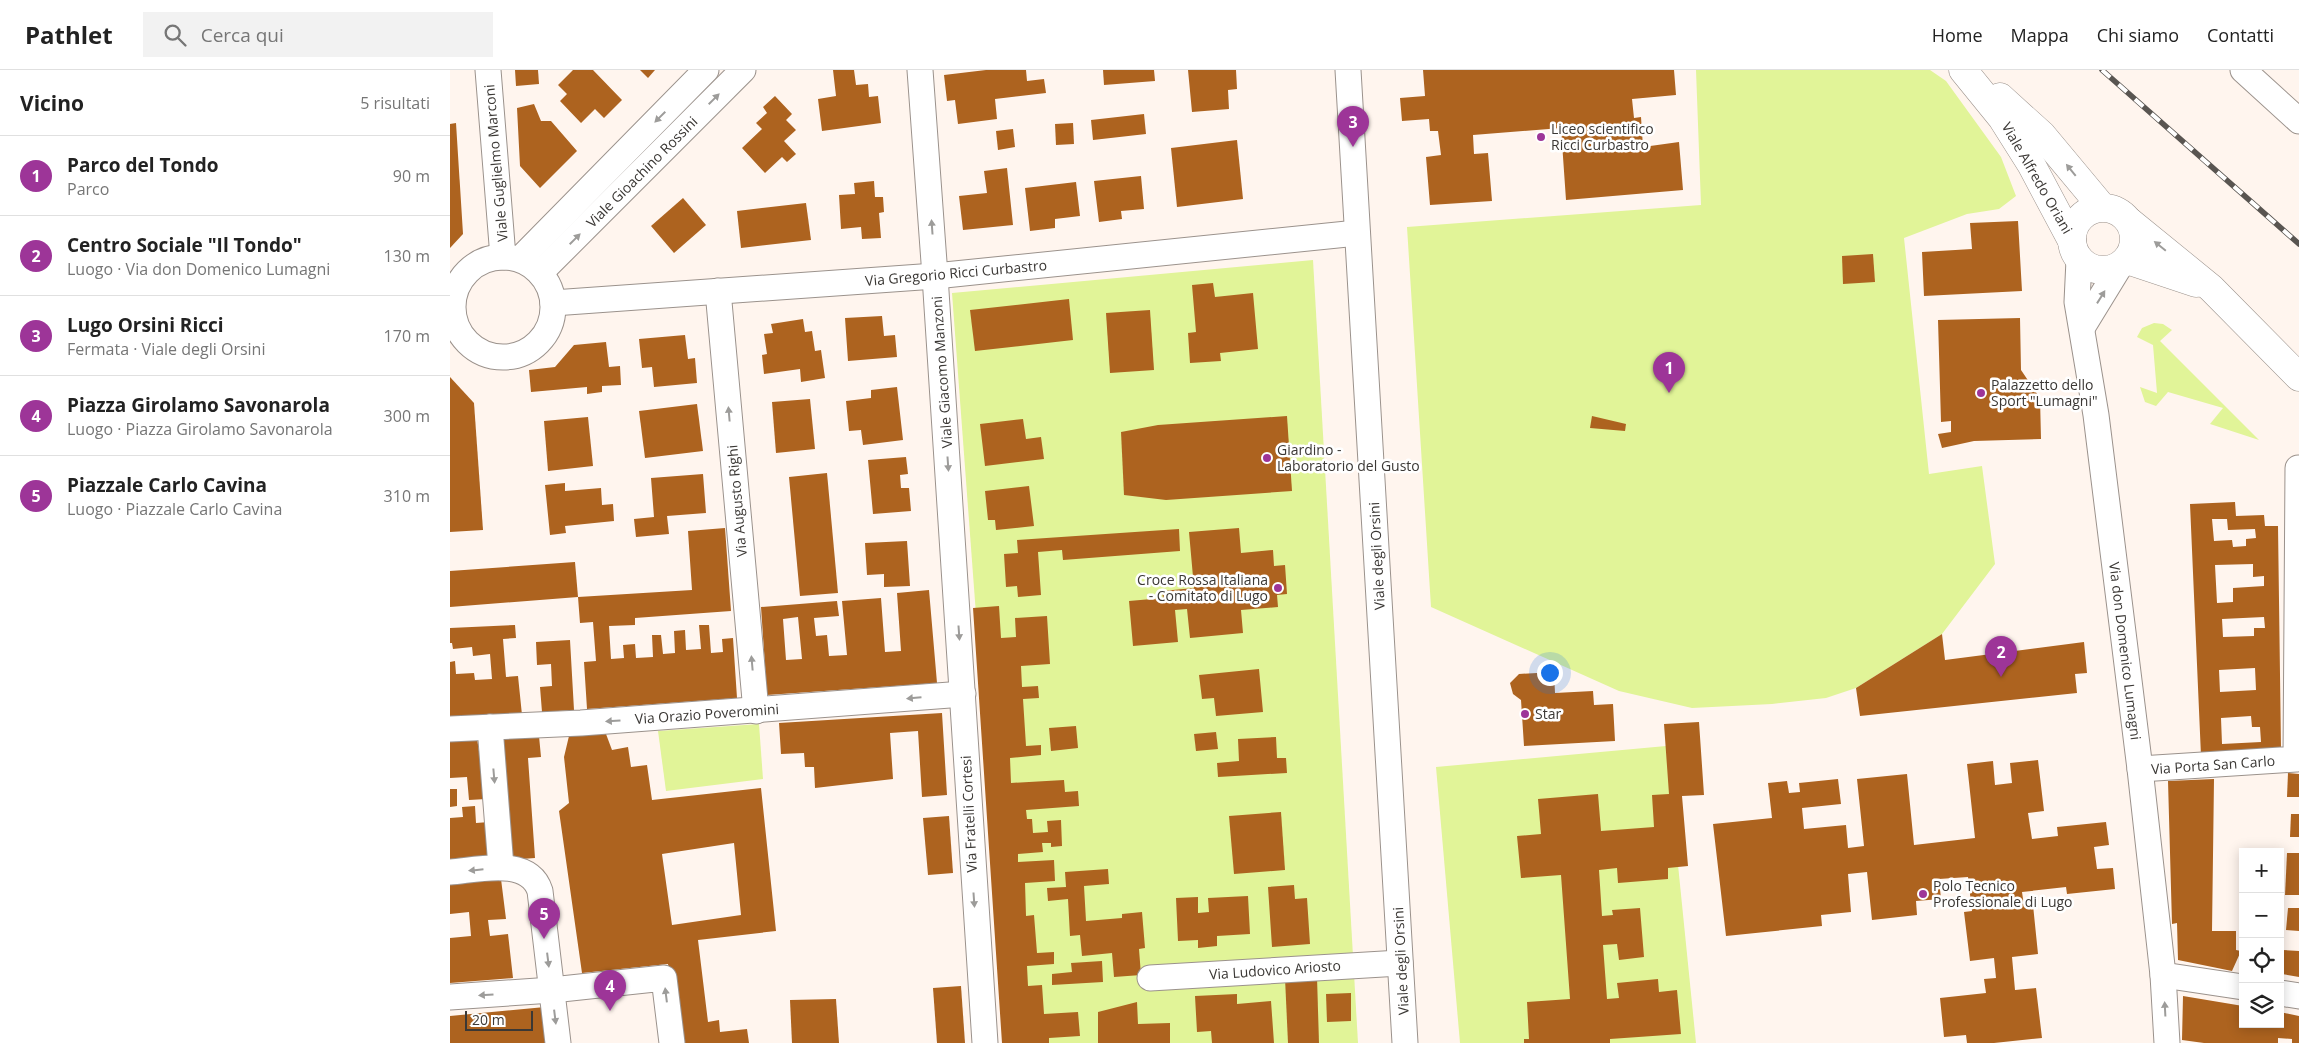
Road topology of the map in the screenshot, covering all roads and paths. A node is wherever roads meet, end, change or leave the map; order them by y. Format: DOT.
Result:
graph roads {
  1 [pos="488,70"];
  2 [pos="706,70"];
  3 [pos="743,70"];
  4 [pos="920,70"];
  5 [pos="1348,70"];
  6 [pos="1963,70"];
  7 [pos="1969,70"];
  8 [pos="2243,70"];
  9 [pos="2299,121"];
  10 [pos="2102,207"];
  11 [pos="2130,222"];
  12 [pos="1358,233"];
  13 [pos="2076,250"];
  14 [pos="512,258"];
  15 [pos="2124,263"];
  16 [pos="540,273"];
  17 [pos="935,276"];
  18 [pos="2211,288"];
  19 [pos="718,291"];
  20 [pos="553,303"];
  21 [pos="452,313"];
  22 [pos="2082,328"];
  23 [pos="2299,377"];
  24 [pos="2298,468"];
  25 [pos="955,584"];
  26 [pos="963,694"];
  27 [pos="756,711"];
  28 [pos="490,727"];
  29 [pos="450,729"];
  30 [pos="2140,770"];
  31 [pos="501,867"];
  32 [pos="450,872"];
  33 [pos="1400,962"];
  34 [pos="2163,975"];
  35 [pos="1150,978"];
  36 [pos="2239,986"];
  37 [pos="552,990"];
  38 [pos="2284,994"];
  39 [pos="2299,996"];
  40 [pos="450,997"];
  41 [pos="558,1043"];
  42 [pos="672,1043"];
  43 [pos="985,1043"];
  44 [pos="1405,1043"];
  45 [pos="2166,1043"];
  1 -- 14 [label="street, Viale Guglielmo Marconi"];
  2 -- 14 [label="street, Viale Gioachino Rossini, one-way"];
  16 -- 3 [label="street, Viale Gioachino Rossini, one-way"];
  17 -- 4 [label="street, Viale Giacomo Manzoni, one-way"];
  5 -- 12 [label="street, Viale degli Orsini"];
  6 -- 13 [label="main road, Viale Alfredo Oriani"];
  10 -- 7 [label="main road, Viale Alfredo Oriani, one-way"];
  8 -- 9 [label="street"];
  10 -- 11 [label="main road, Viale Alfredo Oriani"];
  10 -- 13 [label="main road, Viale Alfredo Oriani"];
  11 -- 15 [label="main road"];
  18 -- 11 [label="main road, Viale Alfredo Oriani, one-way"];
  12 -- 17 [label="street, Via Gregorio Ricci Curbastro"];
  12 -- 33 [label="street, Viale degli Orsini"];
  13 -- 15 [label="main road, Viale Alfredo Oriani"];
  13 -- 22 [label="street, Via don Domenico Lumagni"];
  14 -- 16 [label="street"];
  14 -- 21 [label="street"];
  15 -- 18 [label="main road, Viale Alfredo Oriani"];
  22 -- 15 [label="street, one-way"];
  16 -- 20 [label="street"];
  17 -- 19 [label="street, Via Gregorio Ricci Curbastro"];
  17 -- 25 [label="street, Viale Giacomo Manzoni, one-way"];
  18 -- 23 [label="main road, Viale Alfredo Oriani"];
  19 -- 20 [label="street, Via Gregorio Ricci Curbastro"];
  27 -- 19 [label="street, Via Augusto Righi, one-way"];
  20 -- 21 [label="street"];
  22 -- 30 [label="street, Via don Domenico Lumagni"];
  24 -- 30 [label="street, Via Porta San Carlo"];
  25 -- 26 [label="street, Via Fratelli Cortesi, one-way"];
  26 -- 27 [label="street, Via Orazio Poveromini, one-way"];
  26 -- 43 [label="street, Via Fratelli Cortesi, one-way"];
  27 -- 28 [label="street, Via Orazio Poveromini, one-way"];
  28 -- 29 [label="street, Via Orazio Poveromini"];
  28 -- 31 [label="street, one-way"];
  30 -- 34 [label="street, Via don Domenico Lumagni"];
  31 -- 32 [label="street, one-way"];
  31 -- 37 [label="street, one-way"];
  33 -- 35 [label="street, Via Ludovico Ariosto"];
  33 -- 44 [label="street, Viale degli Orsini"];
  34 -- 36 [label="street"];
  45 -- 34 [label="street, Via don Domenico Lumagni, one-way"];
  37 -- 40 [label="street, one-way"];
  37 -- 41 [label="street, one-way"];
  42 -- 37 [label="street, one-way"];
  38 -- 39 [label="street"];
}
